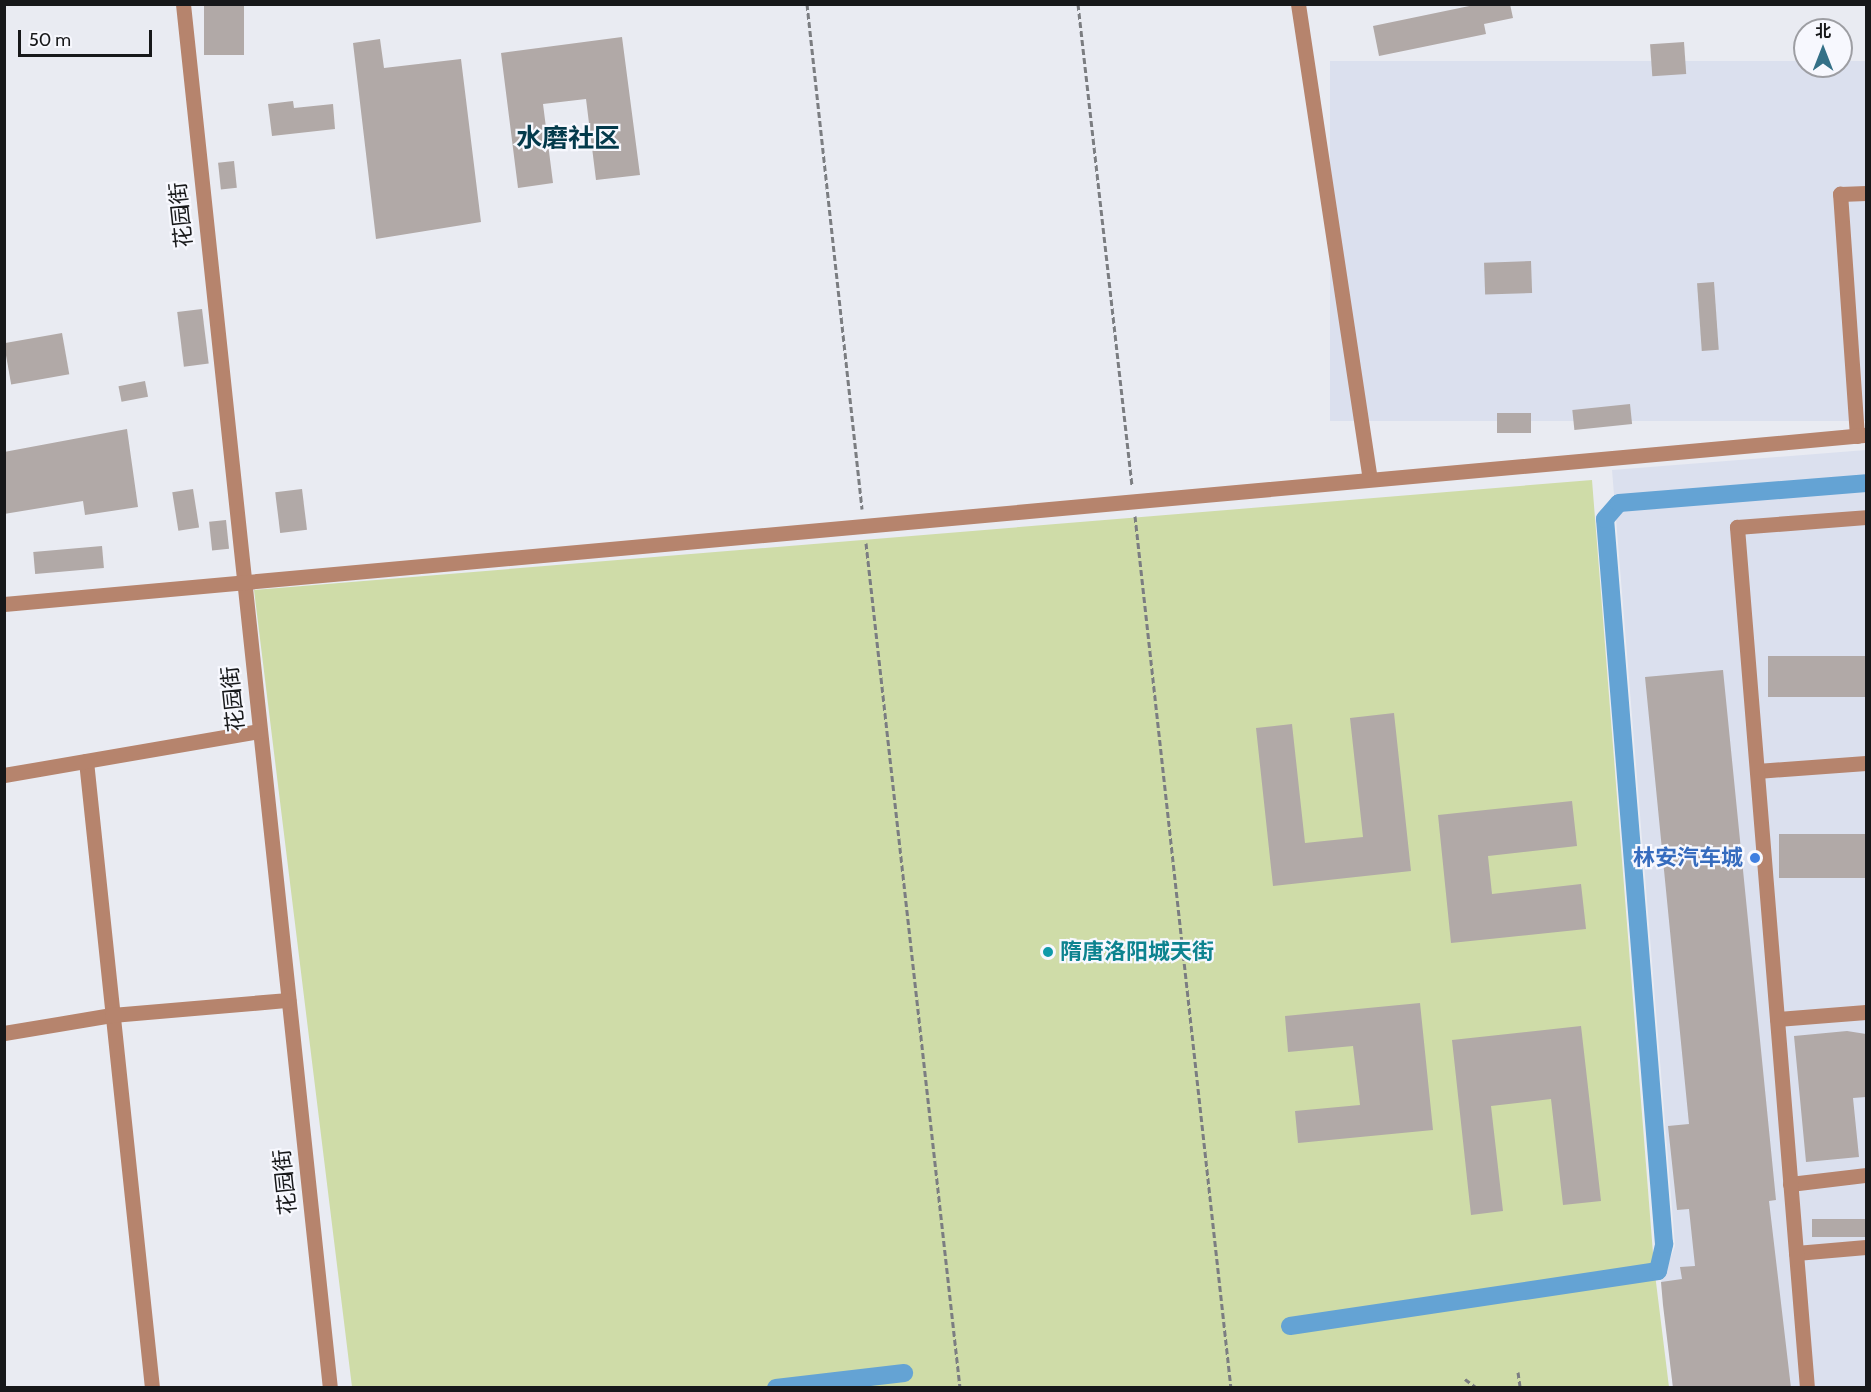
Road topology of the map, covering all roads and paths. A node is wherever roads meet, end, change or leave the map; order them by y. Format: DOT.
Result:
graph roads {
  1 [pos="183,4"];
  2 [pos="807,4"];
  3 [pos="1078,4"];
  4 [pos="1298,4"];
  5 [pos="1866,193"];
  6 [pos="1862,436"];
  7 [pos="1370,478"];
  8 [pos="1133,500"];
  9 [pos="1866,517"];
  10 [pos="864,525"];
  11 [pos="243,582"];
  12 [pos="4,604"];
  13 [pos="259,731"];
  14 [pos="86,761"];
  15 [pos="1866,763"];
  16 [pos="1757,771"];
  17 [pos="4,775"];
  18 [pos="288,1000"];
  19 [pos="1866,1012"];
  20 [pos="112,1015"];
  21 [pos="1777,1019"];
  22 [pos="4,1033"];
  23 [pos="1866,1175"];
  24 [pos="1790,1184"];
  25 [pos="1866,1247"];
  26 [pos="1796,1253"];
  27 [pos="1518,1372"];
  28 [pos="1465,1379"];
  29 [pos="1520,1386"];
  30 [pos="152,1388"];
  31 [pos="330,1388"];
  32 [pos="960,1388"];
  33 [pos="1231,1388"];
  34 [pos="1477,1388"];
  35 [pos="1508,1388"];
  36 [pos="1537,1388"];
  37 [pos="1807,1388"];
  1 -- 11 [label="street, 花园街"];
  2 -- 10 [label="path"];
  3 -- 8 [label="path"];
  4 -- 7 [label="street"];
  5 -- 6 [label="street"];
  6 -- 7 [label="street"];
  7 -- 8 [label="street"];
  8 -- 10 [label="street"];
  8 -- 33 [label="path"];
  9 -- 16 [label="street"];
  10 -- 11 [label="street"];
  10 -- 32 [label="path"];
  11 -- 12 [label="street"];
  11 -- 13 [label="street, 花园街"];
  13 -- 14 [label="street"];
  13 -- 18 [label="street, 花园街"];
  14 -- 17 [label="street"];
  14 -- 20 [label="street"];
  15 -- 16 [label="street"];
  16 -- 21 [label="street"];
  18 -- 20 [label="street"];
  18 -- 31 [label="street, 花园街"];
  19 -- 21 [label="street"];
  20 -- 22 [label="street"];
  20 -- 30 [label="street"];
  21 -- 24 [label="street"];
  23 -- 24 [label="street"];
  24 -- 26 [label="street"];
  25 -- 26 [label="street"];
  26 -- 37 [label="street"];
  27 -- 29 [label="path"];
  28 -- 34 [label="path"];
  29 -- 35 [label="path"];
  29 -- 36 [label="path"];
}
